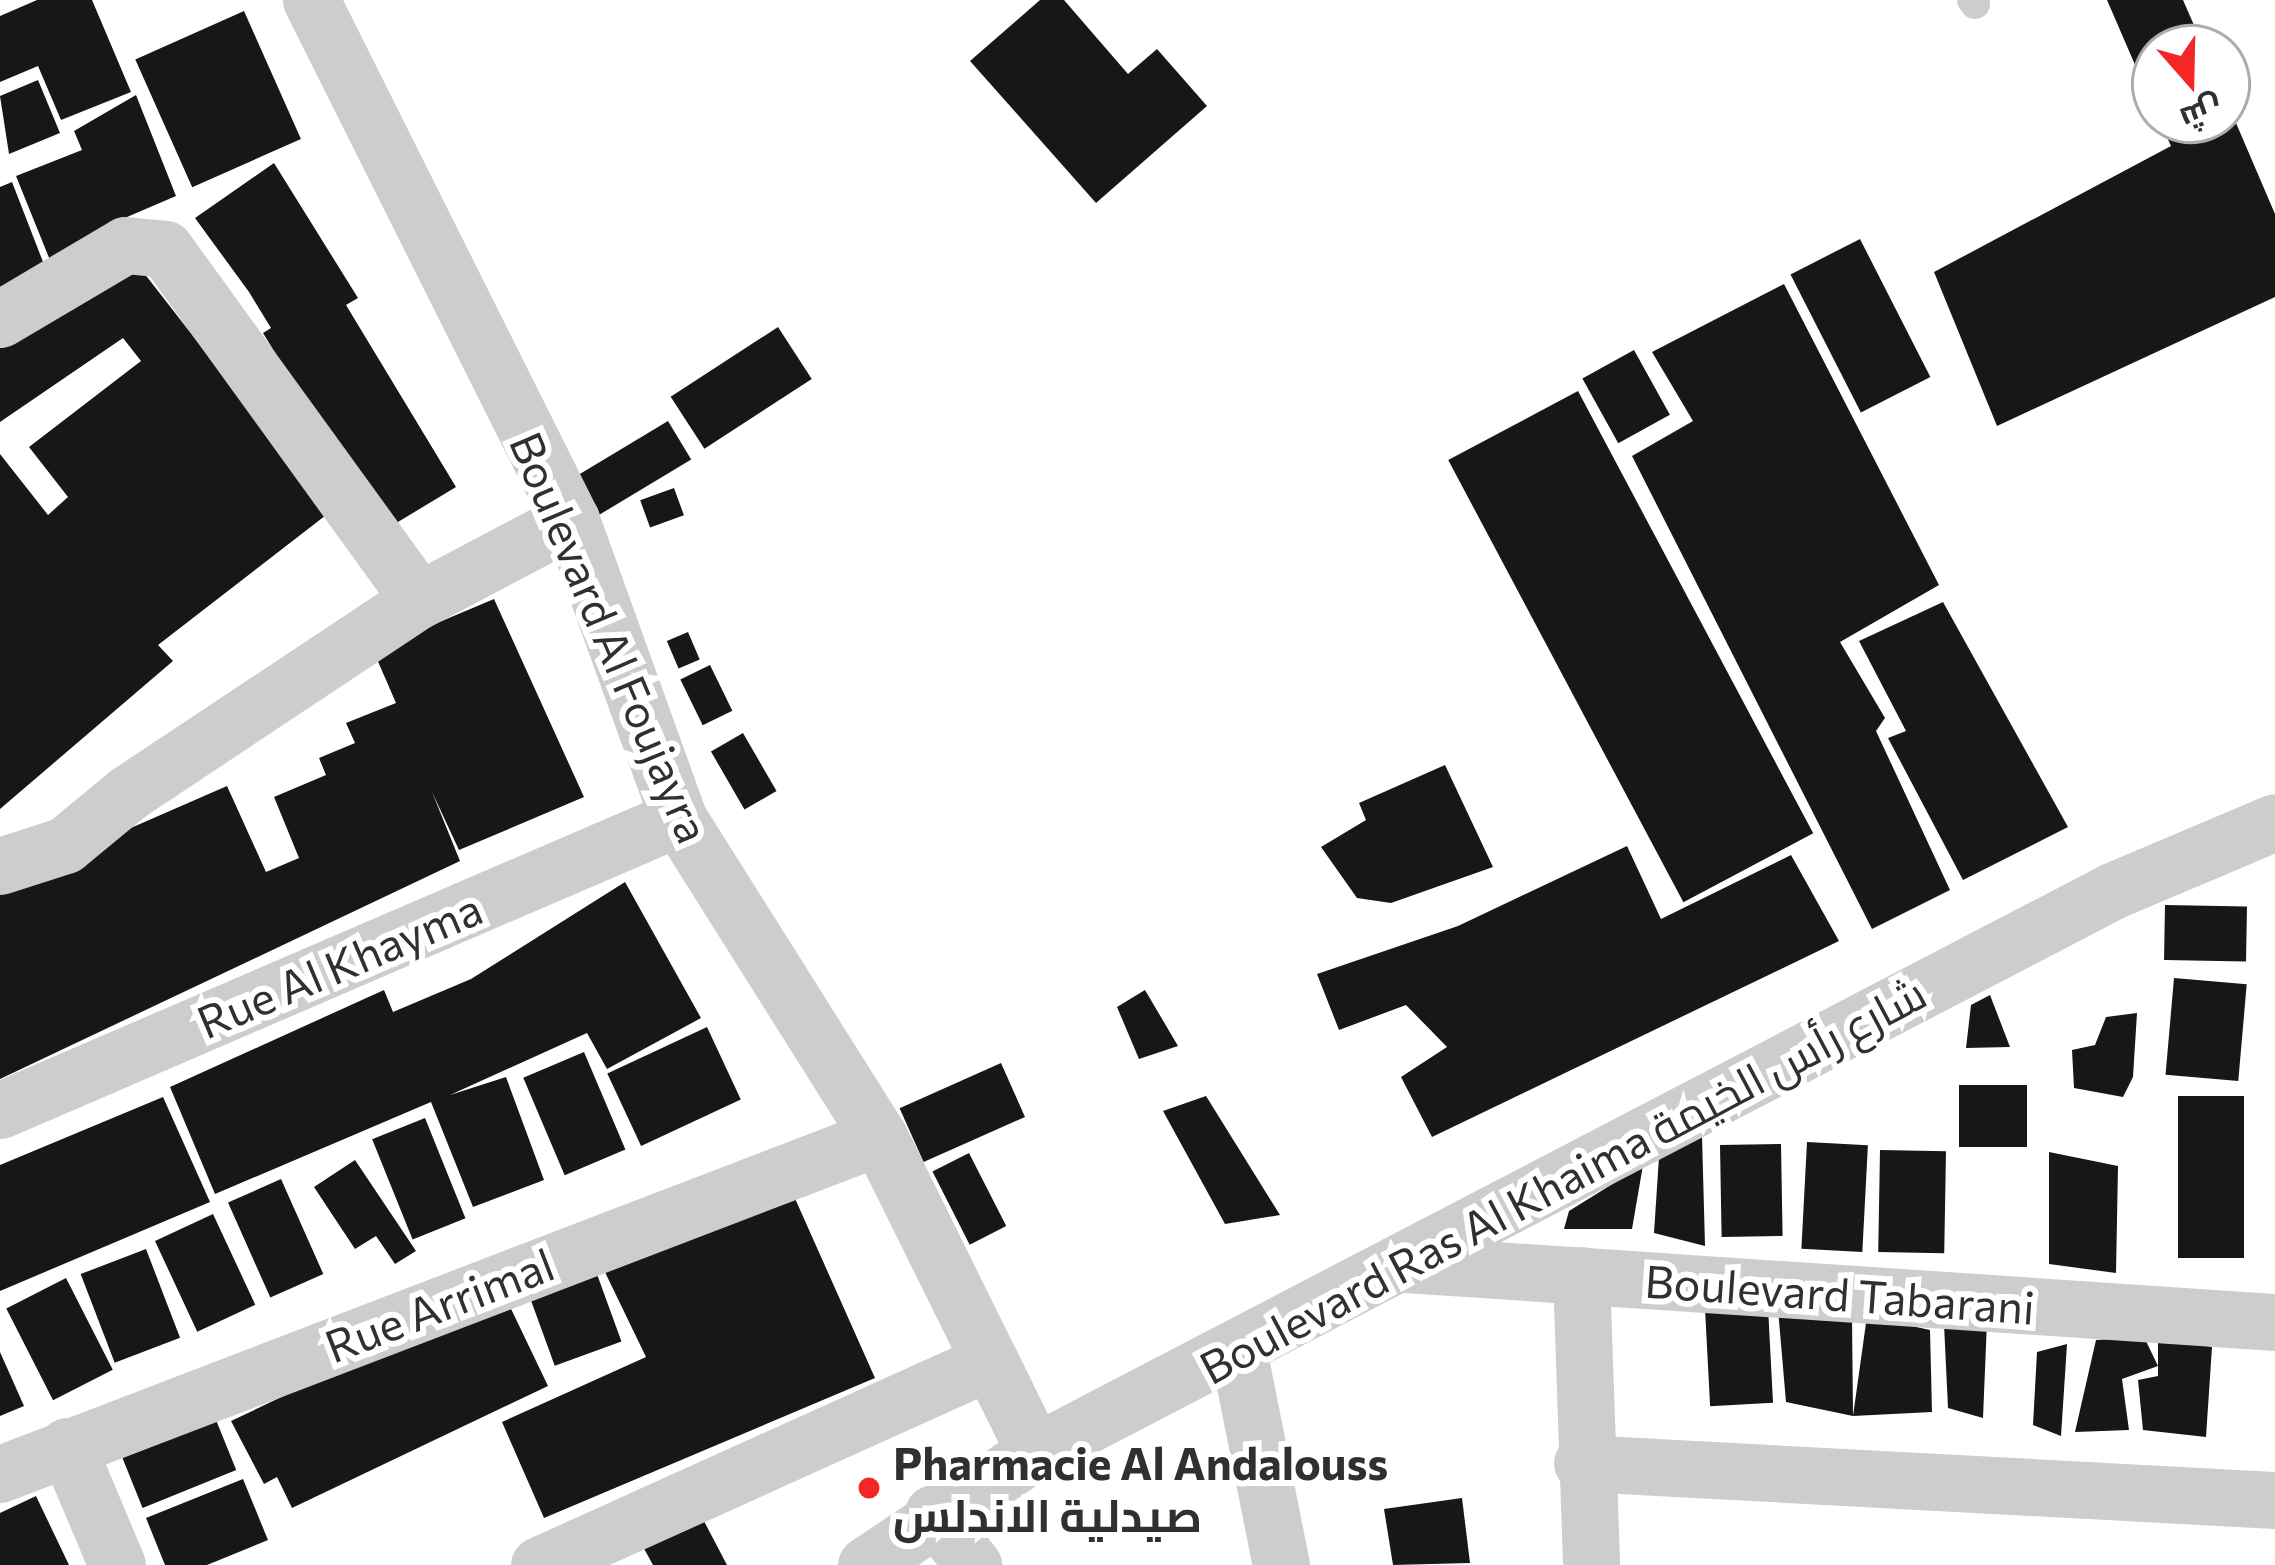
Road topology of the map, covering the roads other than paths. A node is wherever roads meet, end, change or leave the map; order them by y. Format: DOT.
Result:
graph roads {
  1 [pos="311,0"];
  2 [pos="0,319"];
  3 [pos="571,520"];
  4 [pos="419,600"];
  5 [pos="678,818"];
  6 [pos="2275,823"];
  7 [pos="0,866"];
  8 [pos="0,1110"];
  9 [pos="879,1137"];
  10 [pos="1406,1264"];
  11 [pos="1581,1276"];
  12 [pos="2275,1322"];
  13 [pos="1238,1349"];
  14 [pos="990,1361"];
  15 [pos="67,1446"];
  16 [pos="1035,1452"];
  17 [pos="1582,1463"];
  18 [pos="0,1474"];
  19 [pos="2275,1500"];
  20 [pos="933,1513"];
  21 [pos="117,1565"];
  22 [pos="539,1565"];
  23 [pos="866,1565"];
  24 [pos="973,1565"];
  25 [pos="1281,1565"];
  26 [pos="1591,1565"];
  1 -- 3 [label="street, Boulevard Al Foujayra"];
  2 -- 4 [label="street"];
  3 -- 4 [label="street"];
  3 -- 5 [label="street, Boulevard Al Foujayra"];
  4 -- 7 [label="street"];
  5 -- 8 [label="street, Rue Al Khayma"];
  5 -- 9 [label="street, Boulevard Al Foujayra"];
  6 -- 10 [label="street, Boulevard Ras Al Khaima شارع رأس الخيمة"];
  9 -- 14 [label="street, Boulevard Al Foujayra"];
  9 -- 15 [label="street, Rue Arrimal"];
  10 -- 11 [label="street, Boulevard Tabarani"];
  10 -- 13 [label="street, Boulevard Ras Al Khaima شارع رأس الخيمة"];
  11 -- 12 [label="street, Boulevard Tabarani"];
  11 -- 17 [label="street"];
  13 -- 16 [label="street, Boulevard Ras Al Khaima شارع رأس الخيمة"];
  13 -- 25 [label="street"];
  14 -- 16 [label="street, Boulevard Al Foujayra"];
  14 -- 22 [label="street"];
  15 -- 18 [label="street, Rue Arrimal"];
  15 -- 21 [label="street"];
  16 -- 20 [label="street, Boulevard Ras Al Khaima شارع رأس الخيمة"];
  17 -- 19 [label="street"];
  17 -- 26 [label="street"];
  20 -- 23 [label="street, Boulevard Ras Al Khaima شارع رأس الخيمة"];
  20 -- 24 [label="street"];
}
